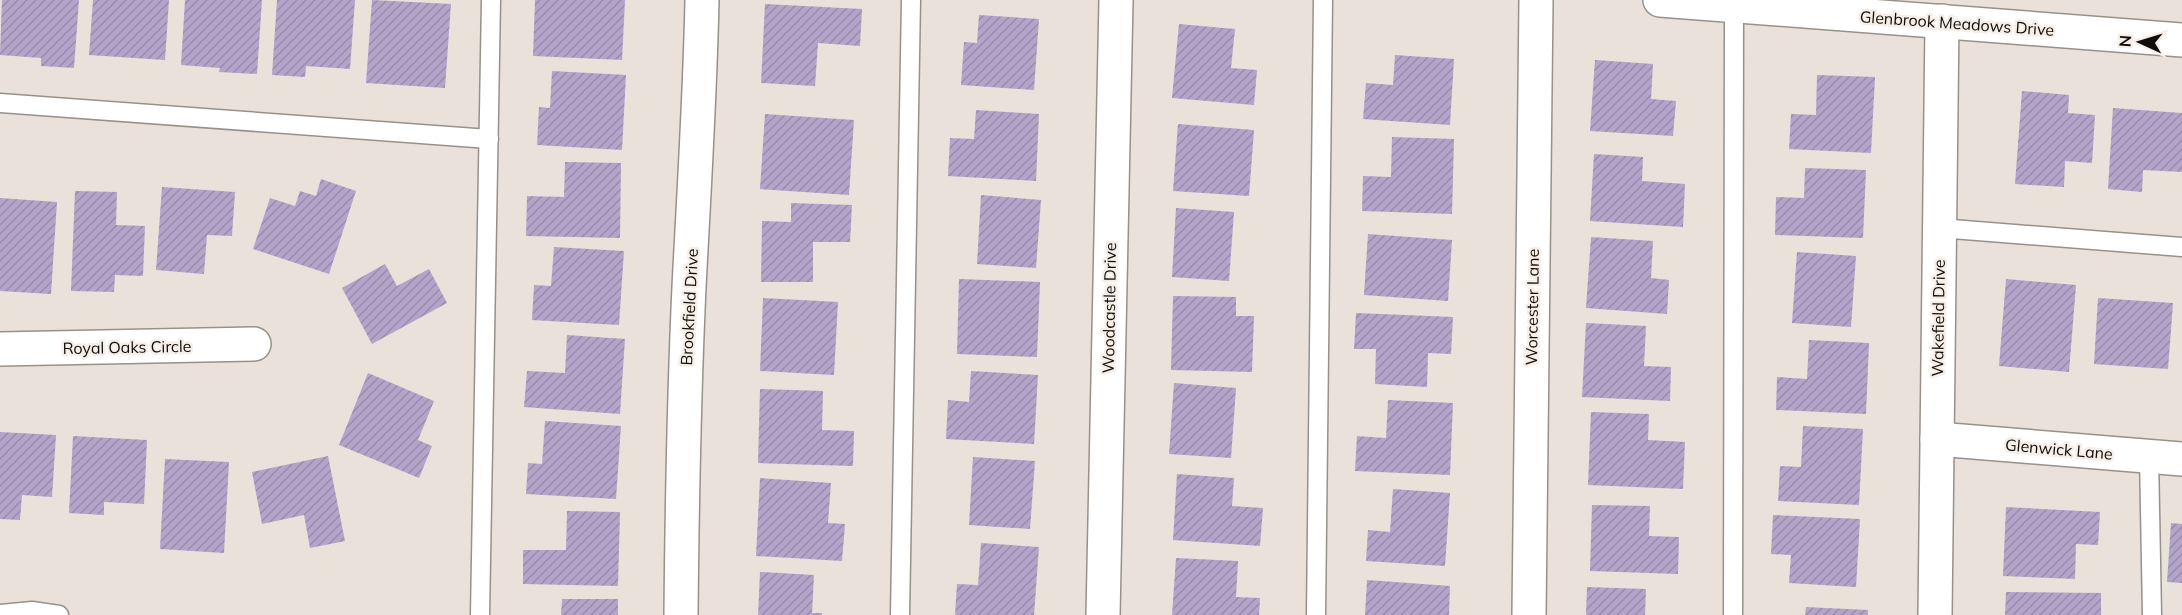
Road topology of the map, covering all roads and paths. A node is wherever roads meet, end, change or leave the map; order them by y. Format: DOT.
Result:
graph roads {
  1 [pos="491,0"];
  2 [pos="702,0"];
  3 [pos="911,0"];
  4 [pos="1116,0"];
  5 [pos="1323,0"];
  6 [pos="1536,0"];
  7 [pos="1660,0"];
  8 [pos="1734,6"];
  9 [pos="1942,21"];
  10 [pos="2182,40"];
  11 [pos="0,103"];
  12 [pos="489,138"];
  13 [pos="1939,228"];
  14 [pos="2182,247"];
  15 [pos="254,344"];
  16 [pos="0,349"];
  17 [pos="1937,439"];
  18 [pos="2149,456"];
  19 [pos="2182,459"];
  20 [pos="0,614"];
  21 [pos="59,615"];
  22 [pos="480,615"];
  23 [pos="681,615"];
  24 [pos="900,615"];
  25 [pos="1103,615"];
  26 [pos="1316,615"];
  27 [pos="1529,615"];
  28 [pos="1733,615"];
  29 [pos="1935,615"];
  30 [pos="2151,615"];
  1 -- 12 [label="lane"];
  2 -- 23 [label="street, Brookfield Drive"];
  3 -- 24 [label="lane"];
  4 -- 25 [label="street, Woodcastle Drive"];
  5 -- 26 [label="lane"];
  6 -- 27 [label="street, Worcester Lane"];
  7 -- 8 [label="street, Glenbrook Meadows Drive"];
  8 -- 9 [label="street, Glenbrook Meadows Drive"];
  8 -- 28 [label="lane"];
  9 -- 10 [label="street, Glenbrook Meadows Drive"];
  9 -- 13 [label="street, Wakefield Drive"];
  11 -- 12 [label="lane"];
  12 -- 22 [label="lane"];
  13 -- 14 [label="lane"];
  13 -- 17 [label="street, Wakefield Drive"];
  15 -- 16 [label="street, Royal Oaks Circle"];
  17 -- 18 [label="street, Glenwick Lane"];
  17 -- 29 [label="street, Wakefield Drive"];
  18 -- 19 [label="street, Glenwick Lane"];
  18 -- 30 [label="lane"];
  20 -- 21 [label="lane"];
}
